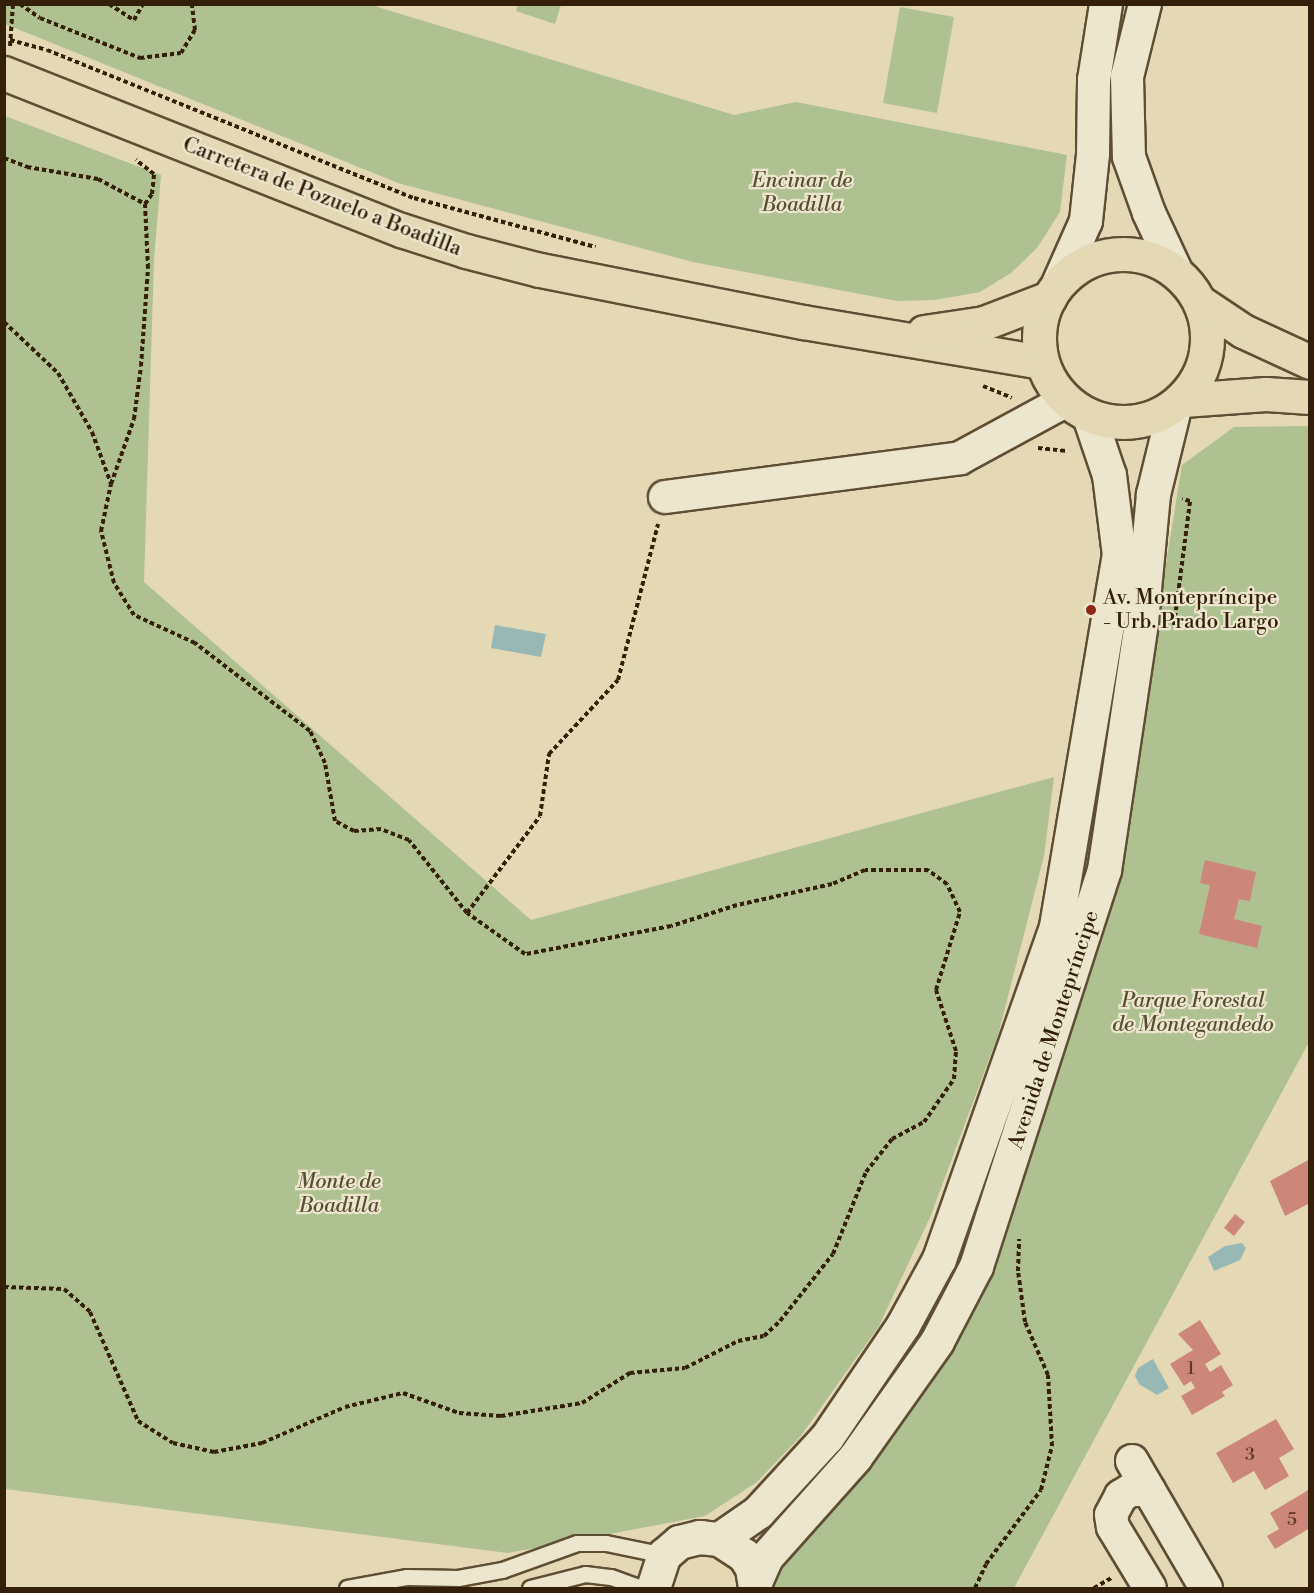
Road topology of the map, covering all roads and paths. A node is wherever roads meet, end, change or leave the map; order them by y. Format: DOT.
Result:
graph roads {
  1 [pos="20,4"];
  2 [pos="109,4"];
  3 [pos="143,4"];
  4 [pos="192,4"];
  5 [pos="1106,4"];
  6 [pos="1145,4"];
  7 [pos="10,40"];
  8 [pos="4,73"];
  9 [pos="4,158"];
  10 [pos="154,174"];
  11 [pos="145,204"];
  12 [pos="600,248"];
  13 [pos="1177,273"];
  14 [pos="1053,291"];
  15 [pos="1201,303"];
  16 [pos="4,322"];
  17 [pos="896,336"];
  18 [pos="1042,362"];
  19 [pos="1310,362"];
  20 [pos="1310,397"];
  21 [pos="1178,404"];
  22 [pos="1077,409"];
  23 [pos="111,484"];
  24 [pos="665,497"];
  25 [pos="1179,498"];
  26 [pos="1174,627"];
  27 [pos="467,913"];
  28 [pos="1021,1232"];
  29 [pos="4,1287"];
  30 [pos="1131,1461"];
  31 [pos="1149,1490"];
  32 [pos="719,1539"];
  33 [pos="664,1555"];
  34 [pos="755,1585"];
  35 [pos="347,1588"];
  36 [pos="530,1588"];
  37 [pos="642,1588"];
  38 [pos="653,1588"];
  39 [pos="975,1588"];
  40 [pos="1150,1588"];
  41 [pos="1206,1588"];
  1 -- 4 [label="path"];
  2 -- 3 [label="path"];
  5 -- 14 [label="street"];
  6 -- 13 [label="street"];
  7 -- 12 [label="path"];
  8 -- 17 [label="main road, Carretera de Pozuelo a Boadilla"];
  9 -- 11 [label="path"];
  10 -- 11 [label="path"];
  11 -- 23 [label="path"];
  13 -- 14 [label="main road"];
  13 -- 15 [label="main road"];
  14 -- 17 [label="main road, Carretera de Pozuelo a Boadilla"];
  14 -- 18 [label="main road"];
  15 -- 19 [label="main road"];
  15 -- 21 [label="main road"];
  16 -- 23 [label="path"];
  17 -- 18 [label="main road, Carretera de Pozuelo a Boadilla"];
  18 -- 22 [label="main road"];
  20 -- 21 [label="main road"];
  21 -- 22 [label="main road"];
  21 -- 34 [label="street, Avenida de Montepríncipe"];
  22 -- 24 [label="street"];
  22 -- 32 [label="street, Avenida de Montepríncipe"];
  23 -- 27 [label="path"];
  24 -- 27 [label="path"];
  25 -- 26 [label="path"];
  27 -- 29 [label="path"];
  28 -- 39 [label="path"];
  30 -- 31 [label="street"];
  31 -- 40 [label="street"];
  31 -- 41 [label="street"];
  32 -- 33 [label="street"];
  32 -- 34 [label="street"];
  33 -- 35 [label="lane"];
  33 -- 38 [label="street"];
  36 -- 37 [label="lane"];
}
